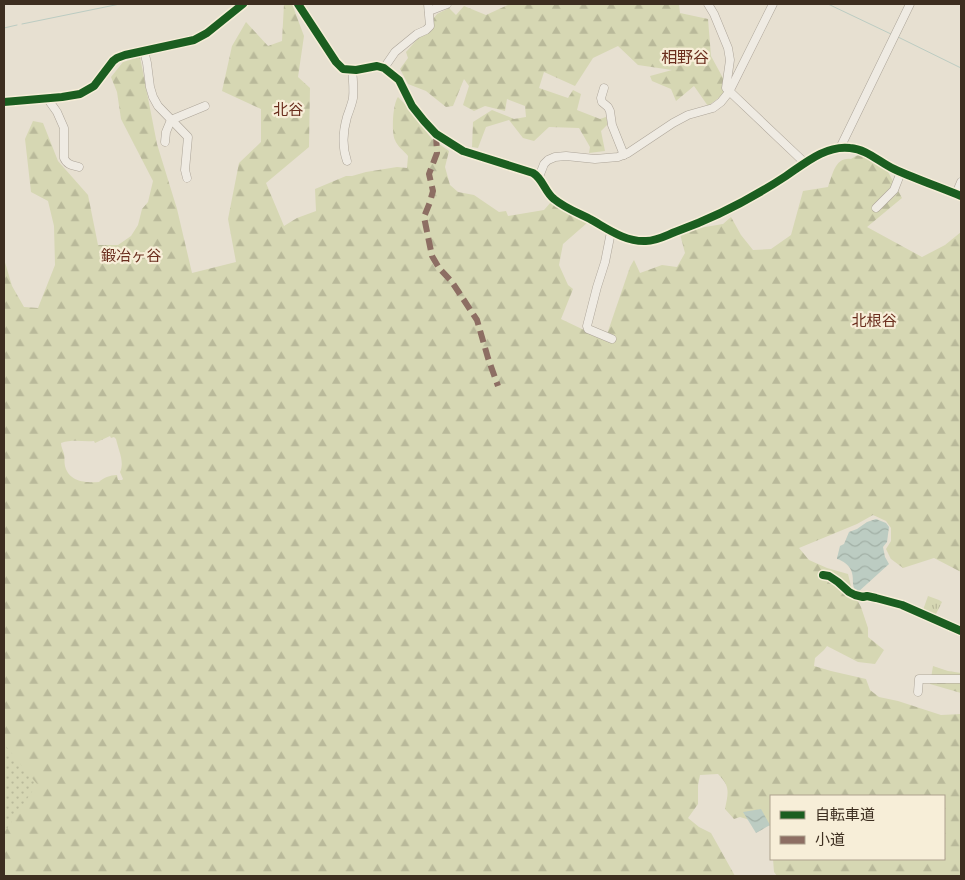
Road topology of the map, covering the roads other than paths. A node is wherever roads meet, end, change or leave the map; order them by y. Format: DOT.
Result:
graph roads {
  1 [pos="243,4"];
  2 [pos="298,4"];
  3 [pos="447,4"];
  4 [pos="708,4"];
  5 [pos="773,4"];
  6 [pos="910,4"];
  7 [pos="429,7"];
  8 [pos="144,51"];
  9 [pos="384,68"];
  10 [pos="352,70"];
  11 [pos="604,88"];
  12 [pos="730,92"];
  13 [pos="47,98"];
  14 [pos="4,102"];
  15 [pos="205,106"];
  16 [pos="171,120"];
  17 [pos="165,142"];
  18 [pos="840,148"];
  19 [pos="624,155"];
  20 [pos="347,161"];
  21 [pos="805,163"];
  22 [pos="79,167"];
  23 [pos="901,172"];
  24 [pos="538,177"];
  25 [pos="187,178"];
  26 [pos="961,182"];
  27 [pos="958,195"];
  28 [pos="876,208"];
  29 [pos="611,232"];
  30 [pos="612,339"];
  31 [pos="823,574"];
  32 [pos="961,631"];
  33 [pos="961,679"];
  34 [pos="918,692"];
  1 -- 8 [label="street"];
  2 -- 10 [label="street"];
  3 -- 7 [label="street"];
  4 -- 12 [label="street"];
  5 -- 12 [label="street"];
  6 -- 18 [label="street"];
  7 -- 9 [label="street"];
  8 -- 13 [label="street"];
  8 -- 16 [label="street"];
  9 -- 10 [label="street"];
  9 -- 24 [label="street"];
  10 -- 20 [label="street"];
  11 -- 19 [label="street"];
  12 -- 19 [label="street"];
  12 -- 21 [label="street"];
  13 -- 14 [label="street"];
  13 -- 22 [label="street"];
  15 -- 16 [label="street"];
  16 -- 17 [label="street"];
  16 -- 25 [label="street"];
  18 -- 21 [label="street"];
  18 -- 23 [label="street"];
  19 -- 24 [label="street"];
  21 -- 29 [label="street"];
  23 -- 27 [label="street"];
  23 -- 28 [label="street"];
  24 -- 29 [label="street"];
  26 -- 27 [label="street"];
  29 -- 30 [label="street"];
  31 -- 32 [label="street"];
  33 -- 34 [label="street"];
}
